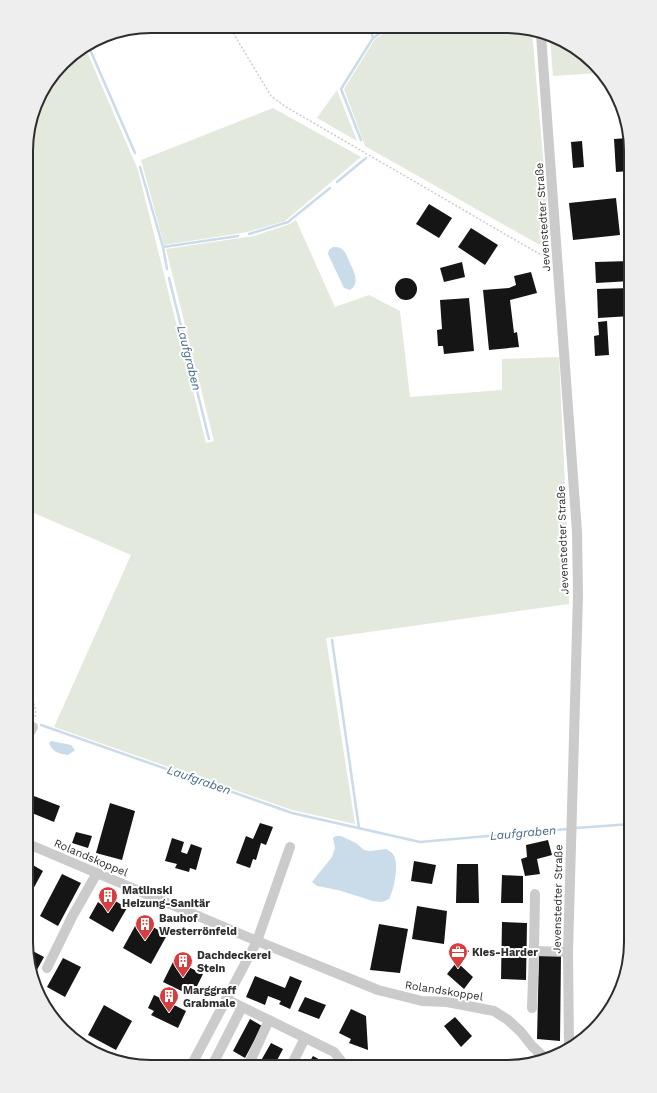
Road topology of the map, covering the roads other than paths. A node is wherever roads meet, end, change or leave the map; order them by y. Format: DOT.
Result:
graph roads {
  1 [pos="541,39"];
  2 [pos="33,846"];
  3 [pos="290,847"];
  4 [pos="97,873"];
  5 [pos="535,894"];
  6 [pos="257,941"];
  7 [pos="534,951"];
  8 [pos="568,952"];
  9 [pos="48,968"];
  10 [pos="226,999"];
  11 [pos="242,1007"];
  12 [pos="532,1008"];
  13 [pos="269,1020"];
  14 [pos="305,1038"];
  15 [pos="569,1042"];
  16 [pos="541,1055"];
  17 [pos="194,1060"];
  18 [pos="215,1060"];
  19 [pos="251,1060"];
  20 [pos="294,1060"];
  21 [pos="340,1060"];
  1 -- 8 [label="street, Jevenstedter Straße"];
  2 -- 4 [label="street, Rolandskoppel"];
  3 -- 6 [label="street"];
  4 -- 6 [label="street, Rolandskoppel"];
  4 -- 9 [label="street"];
  5 -- 7 [label="street"];
  6 -- 10 [label="street"];
  6 -- 16 [label="street, Rolandskoppel"];
  7 -- 8 [label="street"];
  7 -- 12 [label="street"];
  8 -- 15 [label="street, Jevenstedter Straße"];
  10 -- 11 [label="street"];
  10 -- 17 [label="street"];
  11 -- 13 [label="street"];
  11 -- 18 [label="street"];
  13 -- 14 [label="street"];
  13 -- 19 [label="street"];
  14 -- 20 [label="street"];
  14 -- 21 [label="street"];
}
